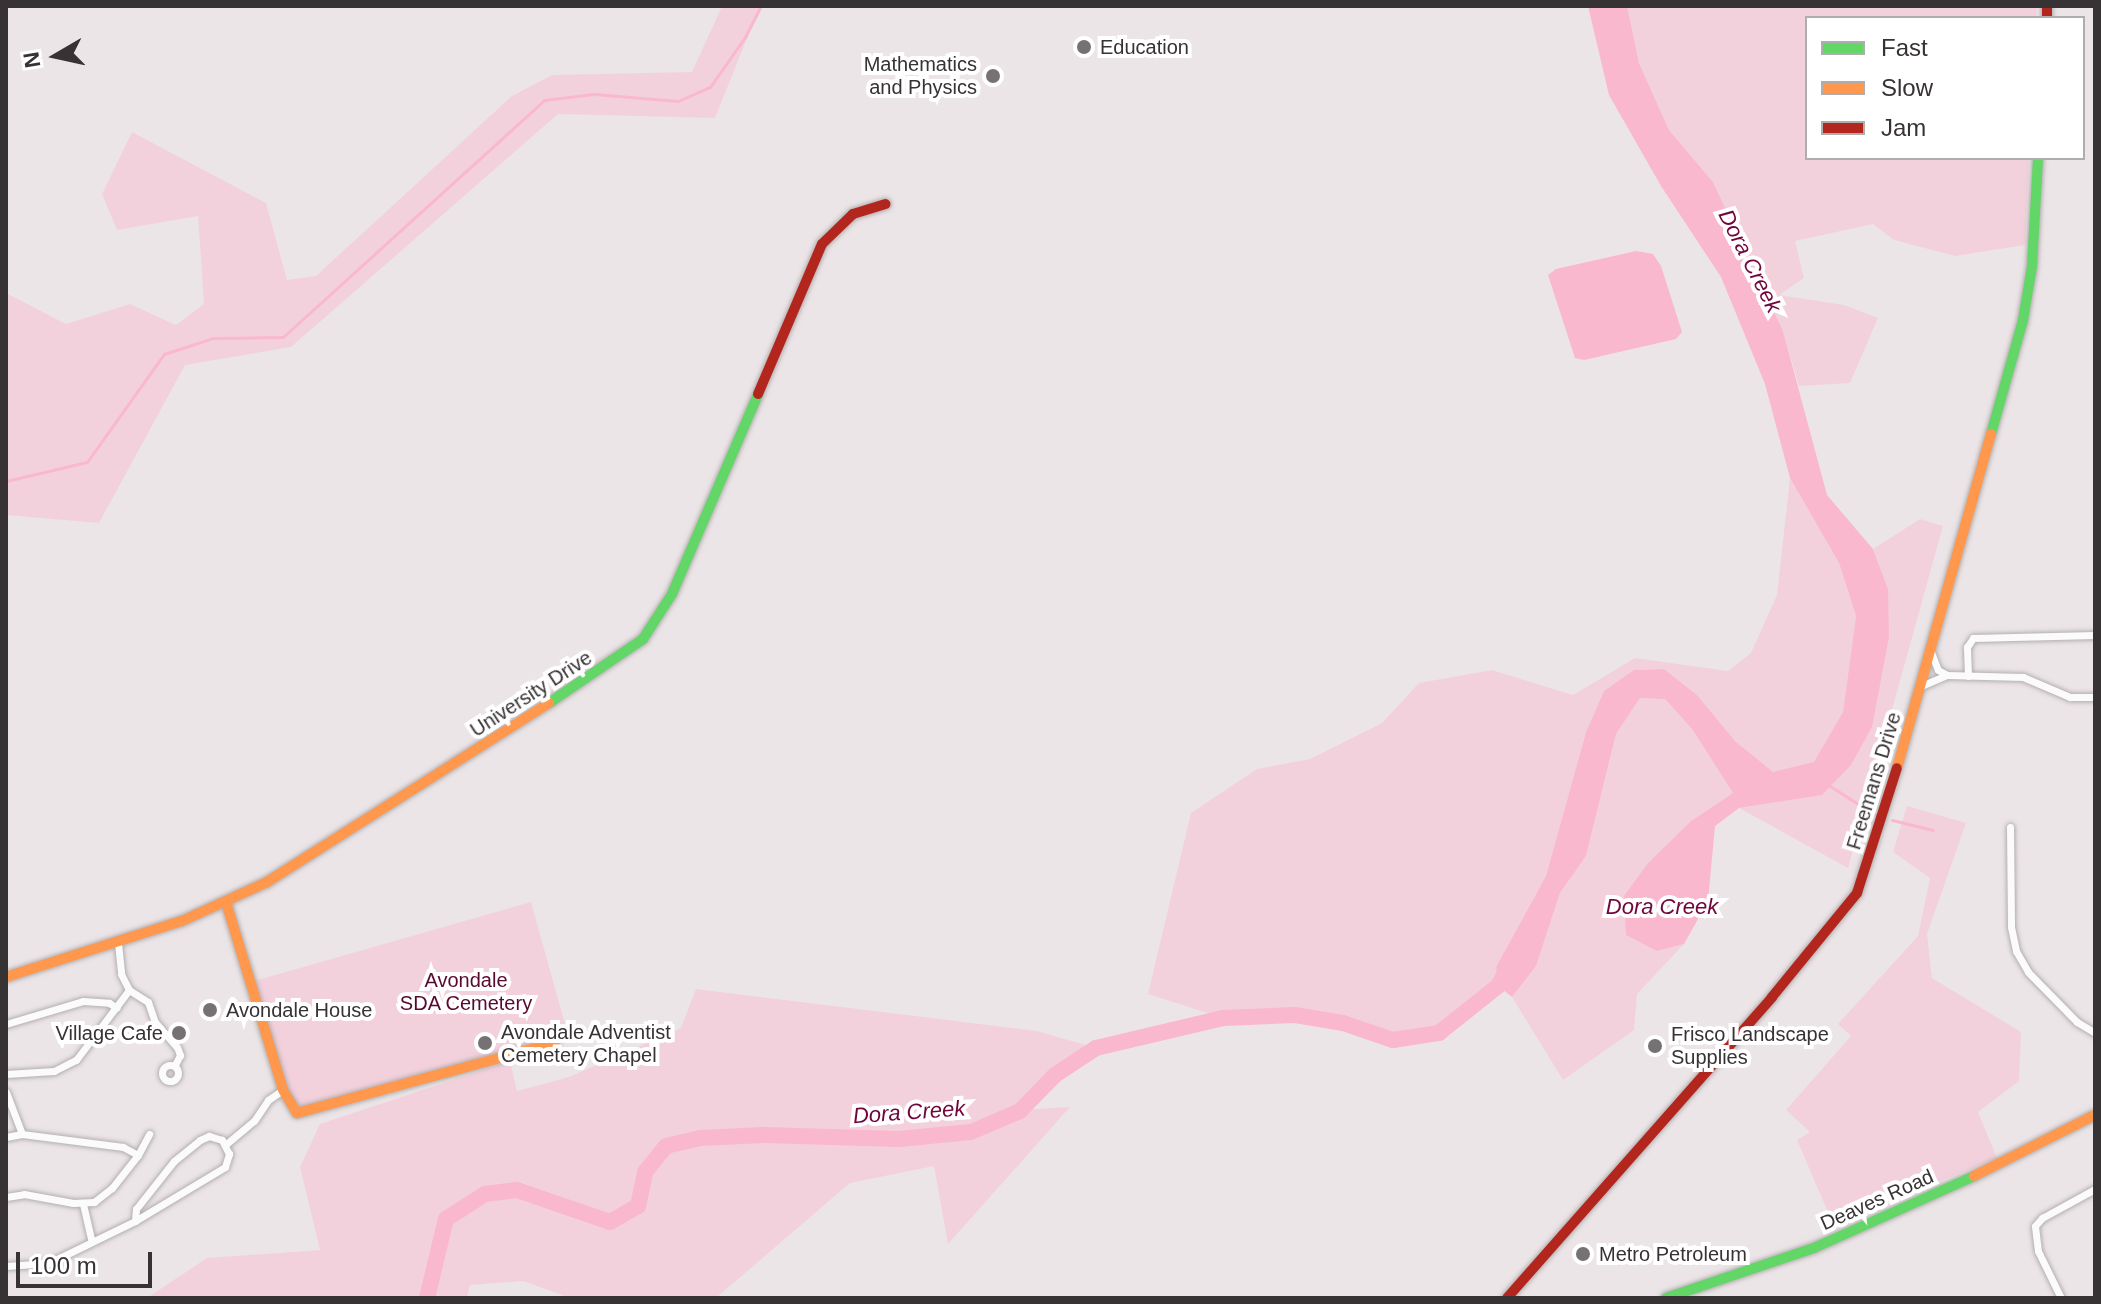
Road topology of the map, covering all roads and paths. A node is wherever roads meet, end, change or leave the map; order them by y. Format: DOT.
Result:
graph roads {
  1 [pos="2038,160"];
  2 [pos="886,204"];
  3 [pos="2095,635"];
  4 [pos="1931,649"];
  5 [pos="1947,675"];
  6 [pos="1968,676"];
  7 [pos="1921,686"];
  8 [pos="2095,697"];
  9 [pos="2010,827"];
  10 [pos="226,902"];
  11 [pos="118,943"];
  12 [pos="6,977"];
  13 [pos="129,990"];
  14 [pos="117,1008"];
  15 [pos="6,1024"];
  16 [pos="2095,1033"];
  17 [pos="555,1043"];
  18 [pos="175,1065"];
  19 [pos="6,1074"];
  20 [pos="283,1090"];
  21 [pos="6,1092"];
  22 [pos="2095,1115"];
  23 [pos="22,1134"];
  24 [pos="149,1134"];
  25 [pos="6,1137"];
  26 [pos="225,1145"];
  27 [pos="138,1155"];
  28 [pos="2095,1189"];
  29 [pos="6,1197"];
  30 [pos="83,1204"];
  31 [pos="135,1221"];
  32 [pos="91,1240"];
  33 [pos="6,1266"];
  34 [pos="1702,1292"];
  35 [pos="1507,1298"];
  36 [pos="1666,1298"];
  37 [pos="2061,1298"];
  1 -- 4 [label="street, Freemans Drive"];
  2 -- 10 [label="street, University Drive"];
  3 -- 6 [label="street"];
  4 -- 5 [label="street"];
  4 -- 7 [label="street, Freemans Drive"];
  5 -- 6 [label="street"];
  5 -- 7 [label="street"];
  6 -- 8 [label="street"];
  7 -- 35 [label="street, Freemans Drive"];
  9 -- 16 [label="street"];
  10 -- 11 [label="street, University Drive"];
  10 -- 20 [label="street"];
  11 -- 12 [label="street, University Drive"];
  11 -- 13 [label="street"];
  13 -- 14 [label="street"];
  13 -- 18 [label="street"];
  14 -- 15 [label="street"];
  14 -- 19 [label="street"];
  17 -- 20 [label="street"];
  20 -- 26 [label="street"];
  21 -- 23 [label="street"];
  22 -- 34 [label="street, Deaves Road"];
  23 -- 25 [label="street"];
  23 -- 27 [label="street"];
  24 -- 27 [label="street"];
  26 -- 31 [label="street"];
  26 -- 31 [label="street"];
  27 -- 30 [label="street"];
  28 -- 37 [label="street"];
  29 -- 30 [label="street"];
  30 -- 32 [label="street"];
  31 -- 32 [label="street"];
  32 -- 33 [label="street"];
  34 -- 36 [label="street, Deaves Road"];
}
